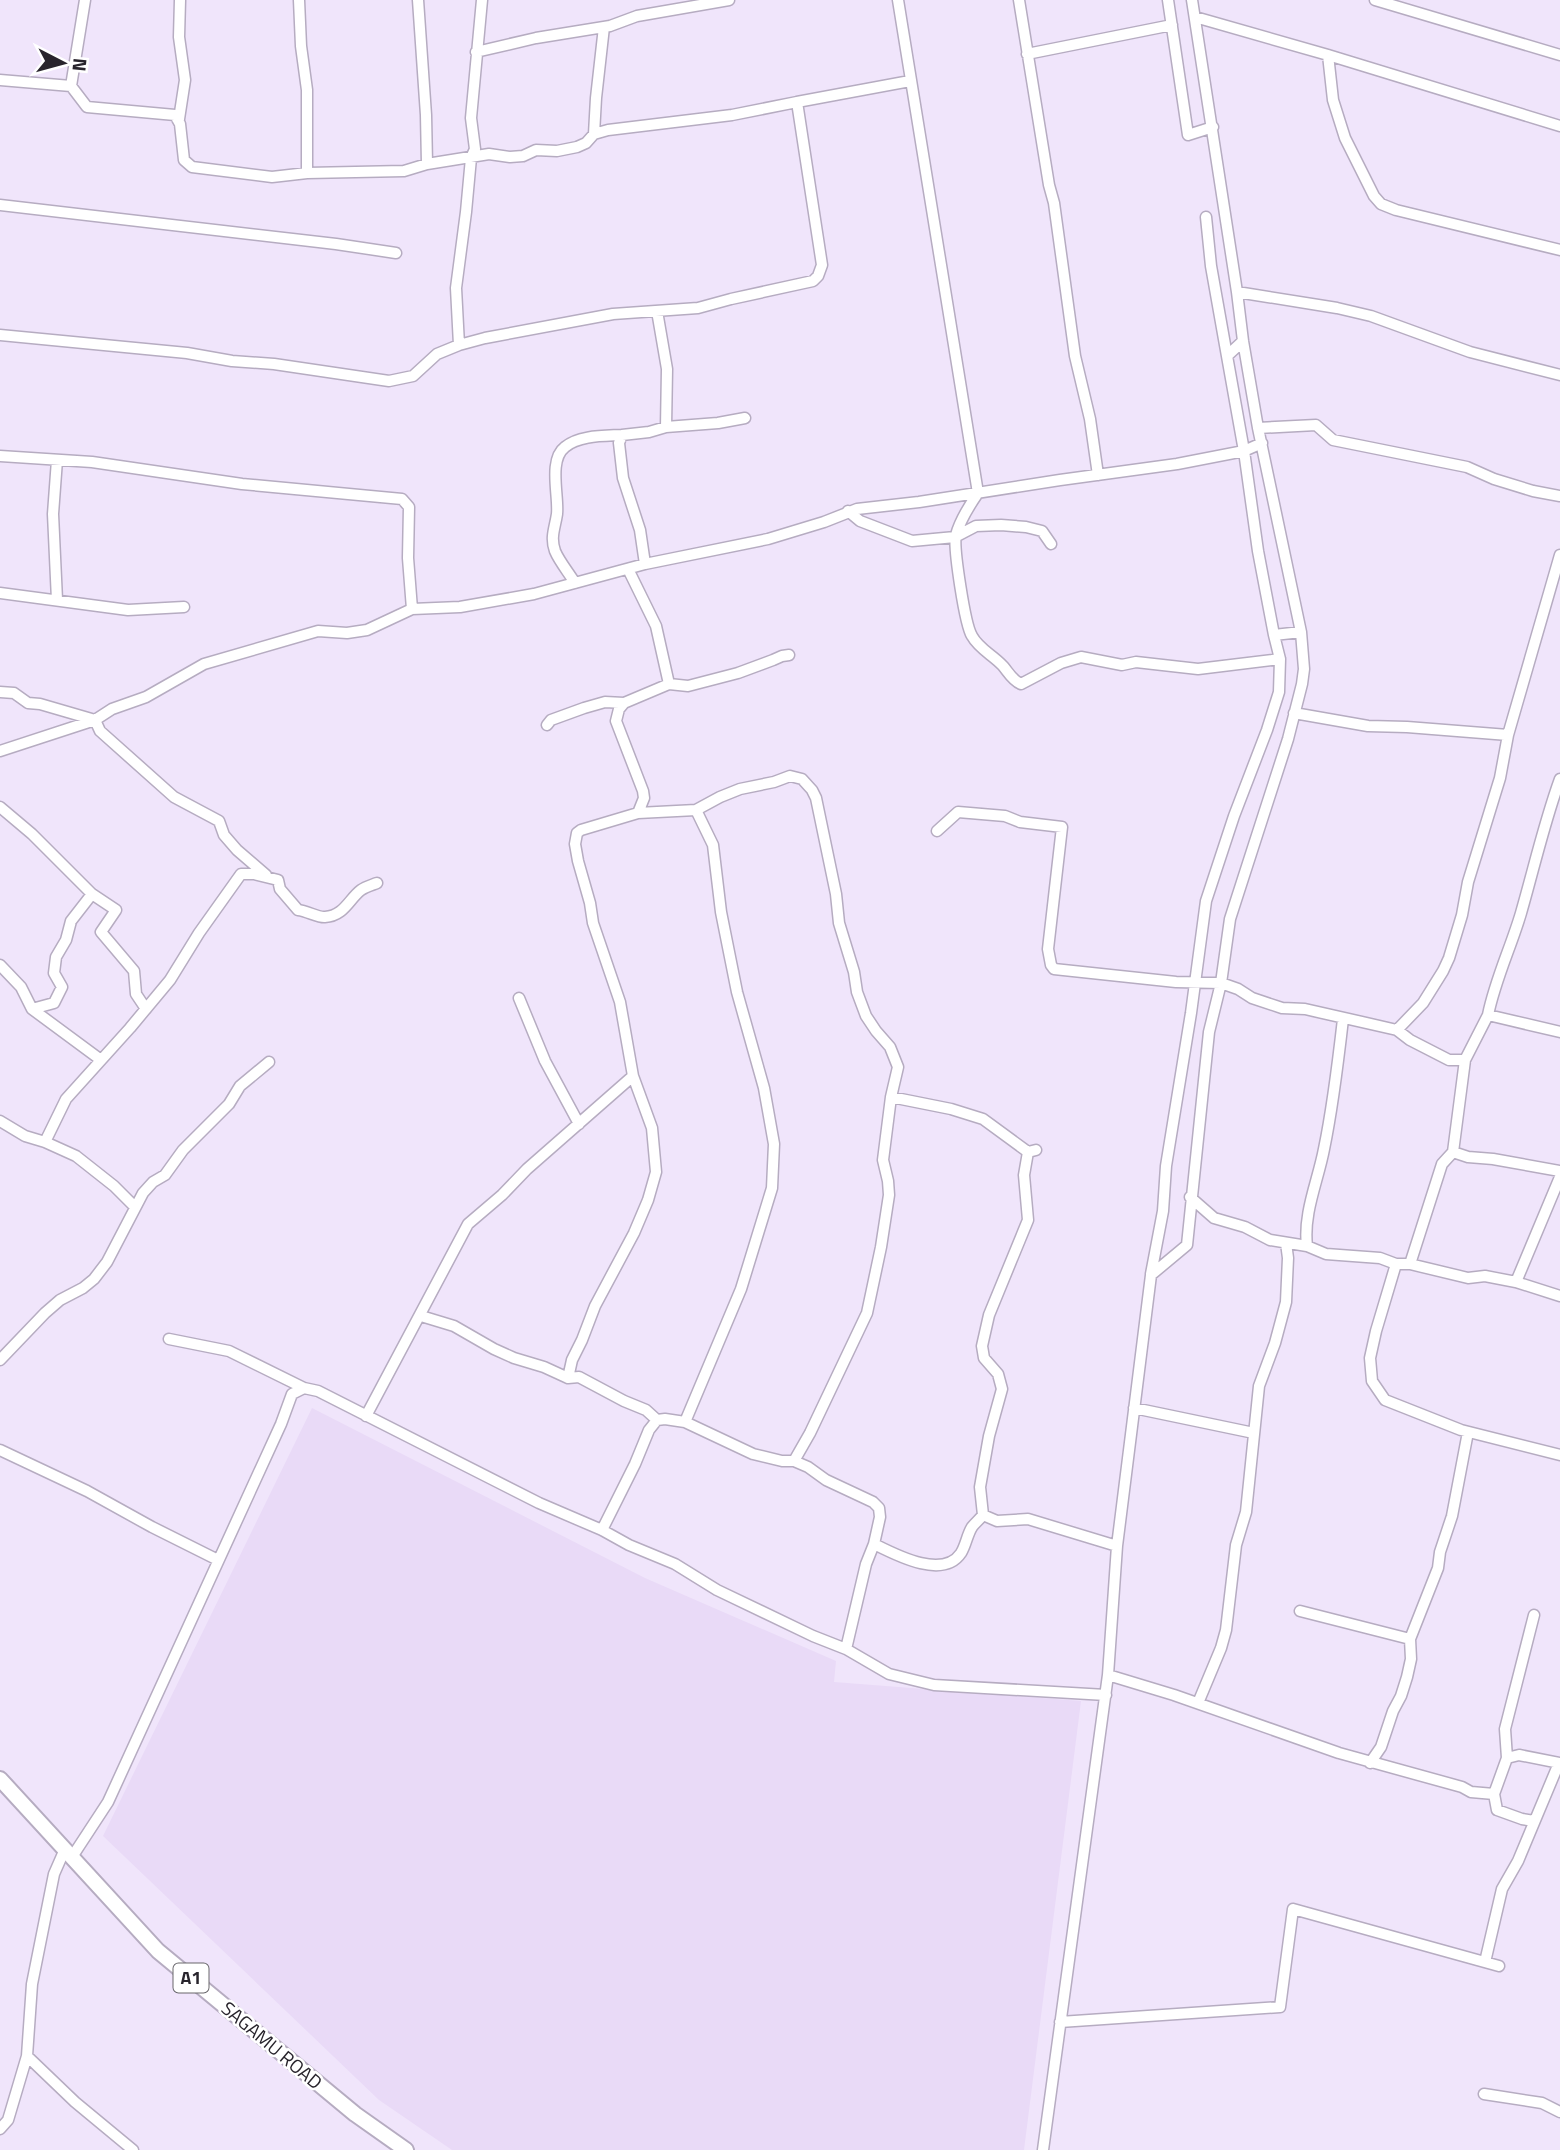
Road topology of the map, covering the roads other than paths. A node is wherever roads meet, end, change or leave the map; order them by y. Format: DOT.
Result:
graph roads {
  1 [pos="85,0"];
  2 [pos="180,0"];
  3 [pos="299,0"];
  4 [pos="418,0"];
  5 [pos="482,0"];
  6 [pos="729,0"];
  7 [pos="898,0"];
  8 [pos="1019,0"];
  9 [pos="1168,0"];
  10 [pos="1192,0"];
  11 [pos="1375,0"];
  12 [pos="1195,17"];
  13 [pos="1172,24"];
  14 [pos="604,27"];
  15 [pos="476,52"];
  16 [pos="1027,54"];
  17 [pos="1328,55"];
  18 [pos="1560,55"];
  19 [pos="0,80"];
  20 [pos="910,81"];
  21 [pos="71,86"];
  22 [pos="797,102"];
  23 [pos="179,119"];
  24 [pos="1560,126"];
  25 [pos="1213,127"];
  26 [pos="594,134"];
  27 [pos="471,158"];
  28 [pos="427,164"];
  29 [pos="307,173"];
  30 [pos="0,205"];
  31 [pos="1206,217"];
  32 [pos="1560,250"];
  33 [pos="396,253"];
  34 [pos="1237,292"];
  35 [pos="657,311"];
  36 [pos="0,335"];
  37 [pos="1243,341"];
  38 [pos="459,345"];
  39 [pos="1227,356"];
  40 [pos="1560,375"];
  41 [pos="745,418"];
  42 [pos="666,427"];
  43 [pos="1258,428"];
  44 [pos="622,435"];
  45 [pos="1262,443"];
  46 [pos="1244,451"];
  47 [pos="0,456"];
  48 [pos="57,460"];
  49 [pos="1098,475"];
  50 [pos="978,493"];
  51 [pos="1560,496"];
  52 [pos="848,511"];
  53 [pos="955,537"];
  54 [pos="1051,544"];
  55 [pos="1560,555"];
  56 [pos="645,564"];
  57 [pos="628,569"];
  58 [pos="575,583"];
  59 [pos="0,593"];
  60 [pos="57,600"];
  61 [pos="184,607"];
  62 [pos="412,609"];
  63 [pos="1301,632"];
  64 [pos="1273,635"];
  65 [pos="789,655"];
  66 [pos="1280,659"];
  67 [pos="669,684"];
  68 [pos="0,692"];
  69 [pos="624,703"];
  70 [pos="1294,713"];
  71 [pos="95,720"];
  72 [pos="547,725"];
  73 [pos="1508,735"];
  74 [pos="0,751"];
  75 [pos="1560,779"];
  76 [pos="0,807"];
  77 [pos="696,810"];
  78 [pos="638,813"];
  79 [pos="937,831"];
  80 [pos="266,876"];
  81 [pos="377,883"];
  82 [pos="92,894"];
  83 [pos="0,965"];
  84 [pos="1194,982"];
  85 [pos="1221,983"];
  86 [pos="519,999"];
  87 [pos="32,1009"];
  88 [pos="146,1009"];
  89 [pos="1488,1015"];
  90 [pos="1343,1019"];
  91 [pos="1397,1030"];
  92 [pos="1560,1032"];
  93 [pos="101,1060"];
  94 [pos="1465,1060"];
  95 [pos="269,1062"];
  96 [pos="633,1076"];
  97 [pos="891,1097"];
  98 [pos="0,1121"];
  99 [pos="579,1124"];
  100 [pos="45,1142"];
  101 [pos="1453,1152"];
  102 [pos="1560,1171"];
  103 [pos="1560,1177"];
  104 [pos="1190,1197"];
  105 [pos="135,1207"];
  106 [pos="1286,1243"];
  107 [pos="1307,1246"];
  108 [pos="1396,1264"];
  109 [pos="1410,1264"];
  110 [pos="1151,1275"];
  111 [pos="1516,1283"];
  112 [pos="1560,1296"];
  113 [pos="421,1316"];
  114 [pos="169,1339"];
  115 [pos="0,1360"];
  116 [pos="568,1378"];
  117 [pos="304,1388"];
  118 [pos="1134,1408"];
  119 [pos="366,1416"];
  120 [pos="657,1420"];
  121 [pos="685,1422"];
  122 [pos="1254,1432"];
  123 [pos="1468,1432"];
  124 [pos="0,1450"];
  125 [pos="1560,1455"];
  126 [pos="794,1461"];
  127 [pos="983,1515"];
  128 [pos="602,1530"];
  129 [pos="874,1544"];
  130 [pos="1117,1546"];
  131 [pos="218,1560"];
  132 [pos="1300,1611"];
  133 [pos="1534,1615"];
  134 [pos="1410,1639"];
  135 [pos="846,1649"];
  136 [pos="1108,1675"];
  137 [pos="1105,1695"];
  138 [pos="1198,1703"];
  139 [pos="1507,1758"];
  140 [pos="1370,1763"];
  141 [pos="1560,1763"];
  142 [pos="0,1779"];
  143 [pos="1494,1794"];
  144 [pos="1534,1821"];
  145 [pos="68,1853"];
  146 [pos="1485,1962"];
  147 [pos="1499,1966"];
  148 [pos="1060,2022"];
  149 [pos="27,2056"];
  150 [pos="1484,2094"];
  151 [pos="1560,2112"];
  152 [pos="0,2129"];
  153 [pos="133,2150"];
  154 [pos="406,2150"];
  155 [pos="1043,2150"];
  1 -- 21 [label="street"];
  2 -- 23 [label="street"];
  3 -- 29 [label="street"];
  4 -- 28 [label="street"];
  5 -- 15 [label="street"];
  6 -- 14 [label="street"];
  7 -- 20 [label="street"];
  8 -- 16 [label="street"];
  9 -- 13 [label="street"];
  10 -- 12 [label="street"];
  11 -- 18 [label="street"];
  12 -- 17 [label="street"];
  12 -- 25 [label="street"];
  13 -- 16 [label="street"];
  13 -- 25 [label="street"];
  14 -- 15 [label="street"];
  14 -- 26 [label="street"];
  15 -- 27 [label="street"];
  16 -- 49 [label="street"];
  17 -- 24 [label="street"];
  17 -- 32 [label="street"];
  19 -- 21 [label="street"];
  20 -- 22 [label="street"];
  20 -- 50 [label="street"];
  21 -- 23 [label="street"];
  22 -- 26 [label="street"];
  22 -- 35 [label="street"];
  23 -- 29 [label="street"];
  25 -- 34 [label="street"];
  26 -- 27 [label="street"];
  27 -- 28 [label="street"];
  27 -- 38 [label="street"];
  28 -- 29 [label="street"];
  30 -- 33 [label="street"];
  31 -- 39 [label="street"];
  34 -- 37 [label="street"];
  34 -- 40 [label="street"];
  35 -- 38 [label="street"];
  35 -- 42 [label="street"];
  36 -- 38 [label="street"];
  37 -- 39 [label="street"];
  37 -- 43 [label="street"];
  39 -- 46 [label="street"];
  41 -- 42 [label="street"];
  42 -- 44 [label="street"];
  43 -- 45 [label="street"];
  43 -- 51 [label="street"];
  44 -- 56 [label="street"];
  44 -- 58 [label="street"];
  45 -- 46 [label="street"];
  45 -- 63 [label="street"];
  46 -- 49 [label="street"];
  46 -- 64 [label="street"];
  47 -- 48 [label="street"];
  48 -- 60 [label="street"];
  48 -- 62 [label="street"];
  49 -- 50 [label="street"];
  50 -- 52 [label="street"];
  50 -- 53 [label="street"];
  52 -- 53 [label="street"];
  52 -- 56 [label="street"];
  53 -- 54 [label="street"];
  53 -- 66 [label="street"];
  55 -- 73 [label="street"];
  56 -- 57 [label="street"];
  57 -- 58 [label="street"];
  57 -- 67 [label="street"];
  58 -- 62 [label="street"];
  59 -- 60 [label="street"];
  60 -- 61 [label="street"];
  62 -- 71 [label="street"];
  63 -- 64 [label="street"];
  63 -- 70 [label="street"];
  64 -- 66 [label="street"];
  65 -- 67 [label="street"];
  66 -- 84 [label="street"];
  67 -- 69 [label="street"];
  68 -- 71 [label="street"];
  69 -- 72 [label="street"];
  69 -- 78 [label="street"];
  70 -- 73 [label="street"];
  70 -- 85 [label="street"];
  71 -- 74 [label="street"];
  71 -- 80 [label="street"];
  73 -- 91 [label="street"];
  75 -- 89 [label="street"];
  76 -- 82 [label="street"];
  77 -- 78 [label="street"];
  77 -- 97 [label="street"];
  77 -- 121 [label="street"];
  78 -- 96 [label="street"];
  79 -- 84 [label="street"];
  80 -- 81 [label="street"];
  80 -- 88 [label="street"];
  82 -- 87 [label="street"];
  82 -- 88 [label="street"];
  83 -- 87 [label="street"];
  84 -- 85 [label="street"];
  84 -- 110 [label="street"];
  85 -- 90 [label="street"];
  85 -- 104 [label="street"];
  86 -- 99 [label="street"];
  87 -- 93 [label="street"];
  88 -- 93 [label="street"];
  89 -- 92 [label="street"];
  89 -- 94 [label="street"];
  90 -- 91 [label="street"];
  90 -- 107 [label="street"];
  91 -- 94 [label="street"];
  93 -- 100 [label="street"];
  94 -- 101 [label="street"];
  95 -- 105 [label="street"];
  96 -- 99 [label="street"];
  96 -- 116 [label="street"];
  97 -- 126 [label="street"];
  97 -- 127 [label="street"];
  98 -- 100 [label="street"];
  99 -- 113 [label="street"];
  100 -- 105 [label="street"];
  101 -- 102 [label="street"];
  101 -- 109 [label="street"];
  103 -- 111 [label="street"];
  104 -- 106 [label="street"];
  104 -- 110 [label="street"];
  105 -- 115 [label="street"];
  106 -- 107 [label="street"];
  106 -- 122 [label="street"];
  107 -- 108 [label="street"];
  108 -- 109 [label="street"];
  108 -- 123 [label="street"];
  109 -- 111 [label="street"];
  110 -- 118 [label="street"];
  111 -- 112 [label="street"];
  113 -- 116 [label="street"];
  113 -- 119 [label="street"];
  114 -- 117 [label="street"];
  116 -- 120 [label="street"];
  117 -- 119 [label="street"];
  117 -- 131 [label="street"];
  118 -- 122 [label="street"];
  118 -- 130 [label="street"];
  119 -- 128 [label="street"];
  120 -- 121 [label="street"];
  120 -- 128 [label="street"];
  121 -- 126 [label="street"];
  122 -- 138 [label="street"];
  123 -- 125 [label="street"];
  123 -- 134 [label="street"];
  124 -- 131 [label="street"];
  126 -- 129 [label="street"];
  127 -- 129 [label="street"];
  127 -- 130 [label="street"];
  128 -- 135 [label="street"];
  129 -- 135 [label="street"];
  130 -- 136 [label="street"];
  131 -- 145 [label="street"];
  132 -- 134 [label="street"];
  133 -- 139 [label="street"];
  134 -- 140 [label="street"];
  135 -- 137 [label="street"];
  136 -- 137 [label="street"];
  136 -- 138 [label="street"];
  137 -- 148 [label="street"];
  138 -- 140 [label="street"];
  139 -- 141 [label="street"];
  139 -- 143 [label="street"];
  140 -- 143 [label="street"];
  141 -- 144 [label="street"];
  142 -- 145 [label="highway, SAGAMU ROAD / A1"];
  143 -- 144 [label="street"];
  144 -- 146 [label="street"];
  145 -- 149 [label="street"];
  145 -- 154 [label="highway, SAGAMU ROAD / A1"];
  146 -- 147 [label="street"];
  146 -- 148 [label="street"];
  148 -- 155 [label="street"];
  149 -- 152 [label="street"];
  149 -- 153 [label="street"];
  150 -- 151 [label="street"];
}
